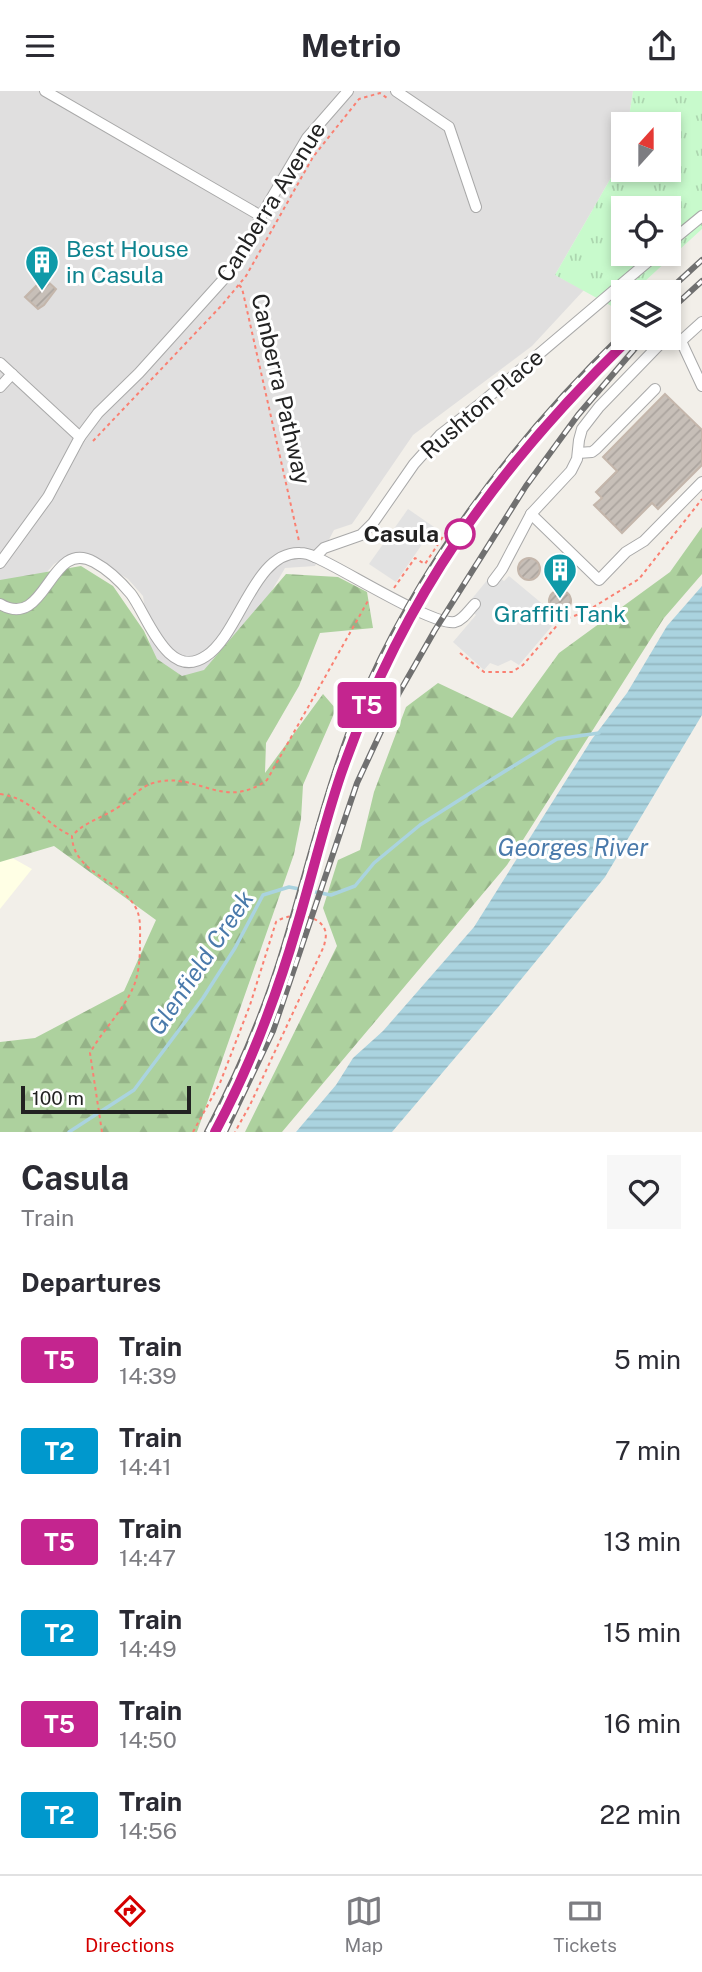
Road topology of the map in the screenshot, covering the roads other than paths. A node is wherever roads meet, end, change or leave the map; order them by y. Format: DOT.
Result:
graph roads {
  1 [pos="45,91"];
  2 [pos="348,91"];
  3 [pos="393,96"];
  4 [pos="476,207"];
  5 [pos="261,216"];
  6 [pos="702,216"];
  7 [pos="681,233"];
  8 [pos="643,266"];
  9 [pos="702,322"];
  10 [pos="681,341"];
  11 [pos="654,350"];
  12 [pos="0,363"];
  13 [pos="12,374"];
  14 [pos="702,386"];
  15 [pos="0,387"];
  16 [pos="655,389"];
  17 [pos="80,437"];
  18 [pos="578,453"];
  19 [pos="702,482"];
  20 [pos="531,514"];
  21 [pos="315,557"];
  22 [pos="0,563"];
  23 [pos="493,582"];
  24 [pos="0,604"];
  25 [pos="475,604"];
  1 -- 5 [label="street"];
  2 -- 5 [label="street, Canberra Avenue"];
  3 -- 4 [label="street"];
  5 -- 17 [label="street, Canberra Avenue"];
  6 -- 7 [label="street"];
  8 -- 21 [label="street, Rushton Place"];
  9 -- 10 [label="street"];
  10 -- 14 [label="street"];
  11 -- 18 [label="street"];
  12 -- 13 [label="street"];
  13 -- 15 [label="street"];
  13 -- 17 [label="street"];
  16 -- 18 [label="street"];
  17 -- 22 [label="street, Canberra Avenue"];
  18 -- 20 [label="street"];
  19 -- 20 [label="street"];
  20 -- 23 [label="street"];
  21 -- 24 [label="street"];
  21 -- 25 [label="street"];
}
